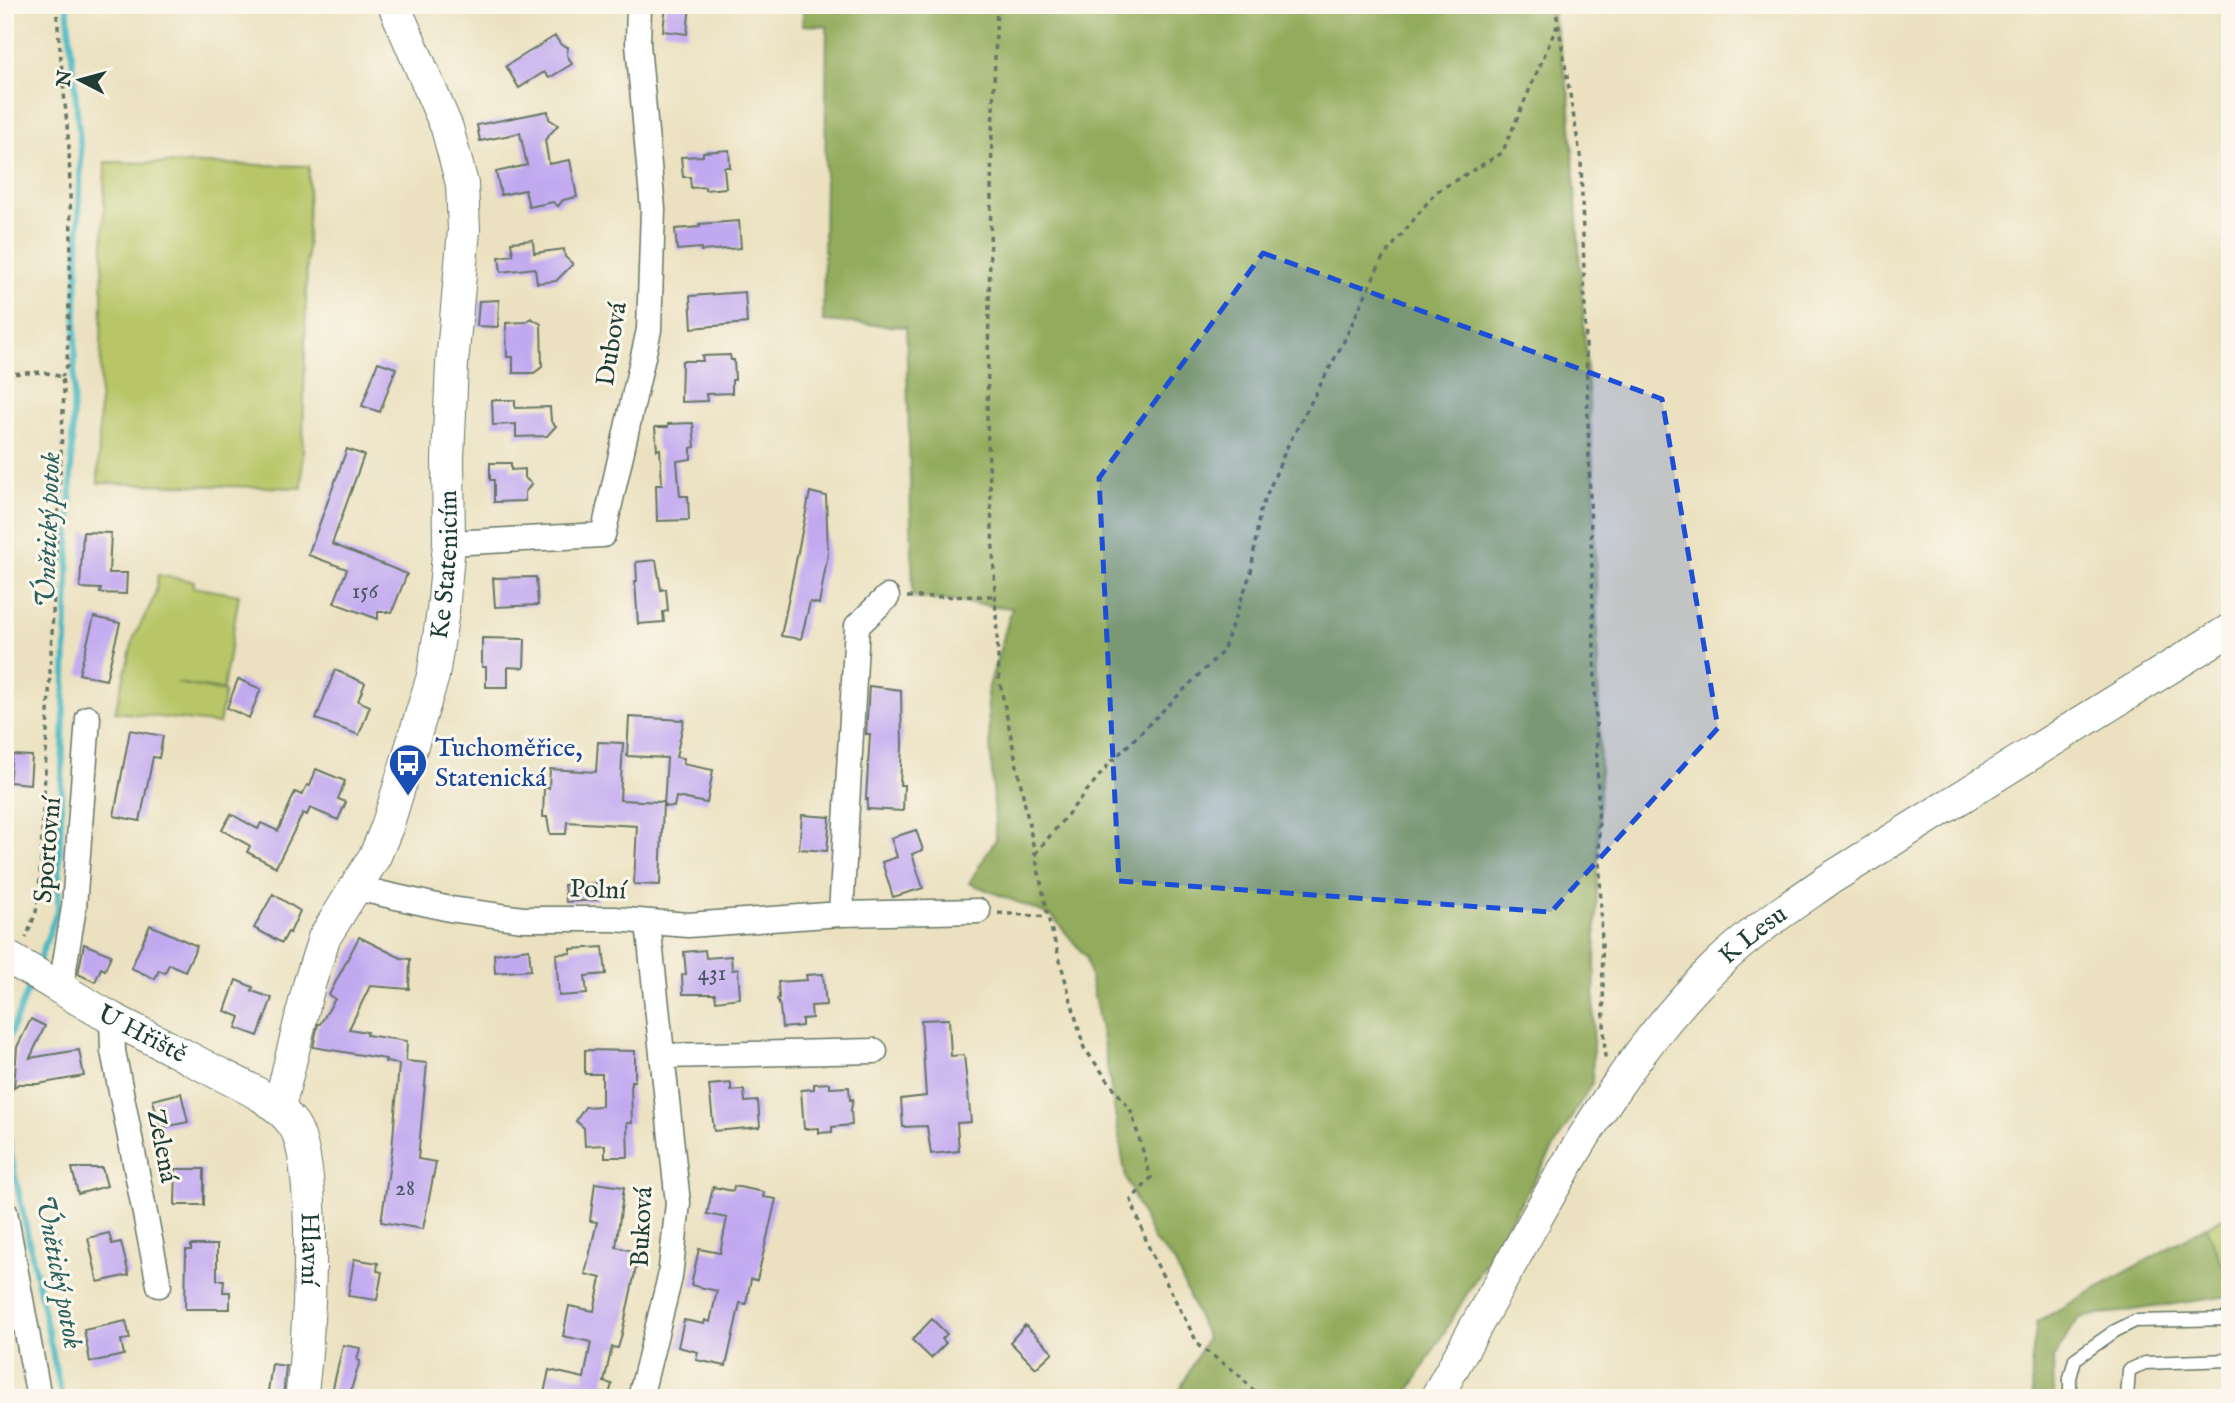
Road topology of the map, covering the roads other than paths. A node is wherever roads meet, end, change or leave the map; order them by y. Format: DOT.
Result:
graph roads {
  1 [pos="394,5"];
  2 [pos="639,5"];
  3 [pos="449,543"];
  4 [pos="887,597"];
  5 [pos="2230,630"];
  6 [pos="88,718"];
  7 [pos="356,887"];
  8 [pos="978,911"];
  9 [pos="841,914"];
  10 [pos="649,923"];
  11 [pos="25,970"];
  12 [pos="112,1018"];
  13 [pos="875,1051"];
  14 [pos="663,1056"];
  15 [pos="279,1108"];
  16 [pos="5,1212"];
  17 [pos="159,1285"];
  18 [pos="2230,1319"];
  19 [pos="2230,1360"];
  20 [pos="39,1398"];
  21 [pos="301,1398"];
  22 [pos="640,1398"];
  23 [pos="1436,1398"];
  24 [pos="2070,1398"];
  25 [pos="2127,1398"];
  1 -- 3 [label="street, Ke Statenicím"];
  2 -- 3 [label="street, Dubová"];
  3 -- 7 [label="street, Ke Statenicím"];
  4 -- 9 [label="street"];
  5 -- 23 [label="street, K Lesu"];
  6 -- 11 [label="street, Sportovní"];
  7 -- 10 [label="street, Polní"];
  7 -- 15 [label="street, Ke Statenicím"];
  8 -- 9 [label="street, Polní"];
  9 -- 10 [label="street, Polní"];
  10 -- 14 [label="street, Buková"];
  11 -- 12 [label="street, U Hřiště"];
  12 -- 15 [label="street, U Hřiště"];
  12 -- 17 [label="street, Zelená"];
  13 -- 14 [label="street"];
  14 -- 22 [label="street, Buková"];
  15 -- 21 [label="street, Hlavní"];
  16 -- 20 [label="street"];
  18 -- 24 [label="lane"];
  19 -- 25 [label="lane"];
}
